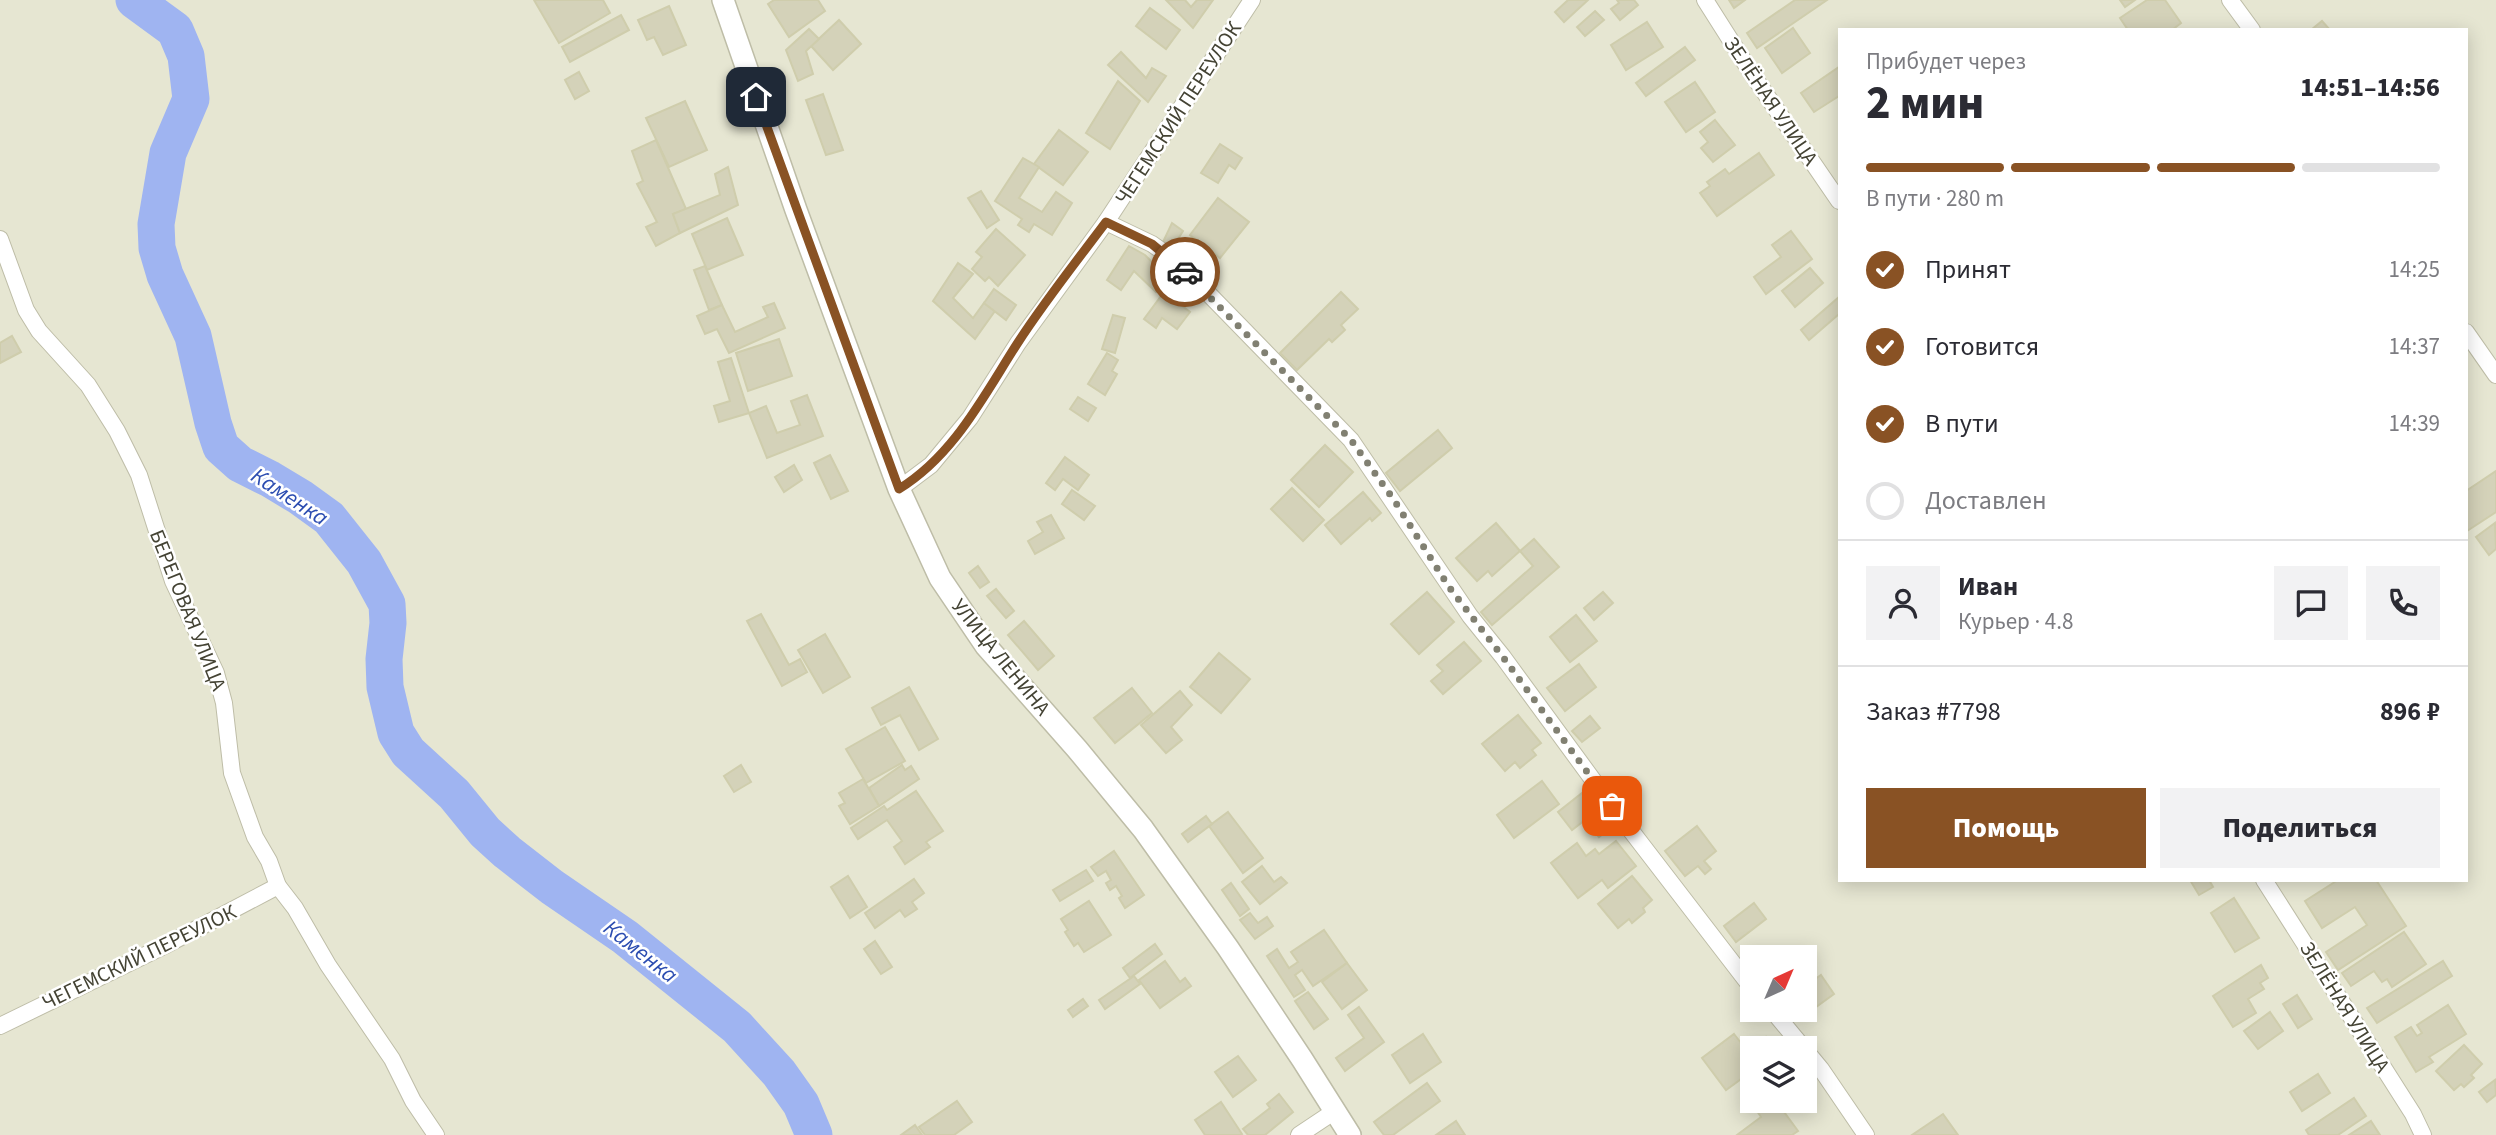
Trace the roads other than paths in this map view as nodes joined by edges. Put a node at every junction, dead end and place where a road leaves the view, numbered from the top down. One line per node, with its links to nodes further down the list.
1 (723, 0): 11 (street, УЛИЦА ЛЕНИНА)
2 (1252, 0): 7 (street, ЧЕГЕМСКИЙ ПЕРЕУЛОК)
3 (1704, 0): 6 (street, ЗЕЛЁНАЯ УЛИЦА)
4 (2230, 0): 5 (street)
5 (2251, 28)
6 (1838, 200)
7 (1106, 222): 11 (street, ЧЕГЕМСКИЙ ПЕРЕУЛОК); 14 (street)
8 (0, 239): 13 (street, БЕРЕГОВАЯ УЛИЦА)
9 (2468, 335): 10 (street)
10 (2496, 375)
11 (899, 489): 17 (street, УЛИЦА ЛЕНИНА)
12 (2265, 882): 22 (street, ЗЕЛЁНАЯ УЛИЦА)
13 (278, 886): 16 (street, ЧЕГЕМСКИЙ ПЕРЕУЛОК); 18 (street, БЕРЕГОВАЯ УЛИЦА)
14 (1740, 972)
15 (1782, 1022): 21 (street)
16 (0, 1026)
17 (1335, 1111): 19 (street); 20 (street, УЛИЦА ЛЕНИНА)
18 (436, 1135)
19 (1298, 1135)
20 (1350, 1135)
21 (1866, 1135)
22 (2423, 1135)

